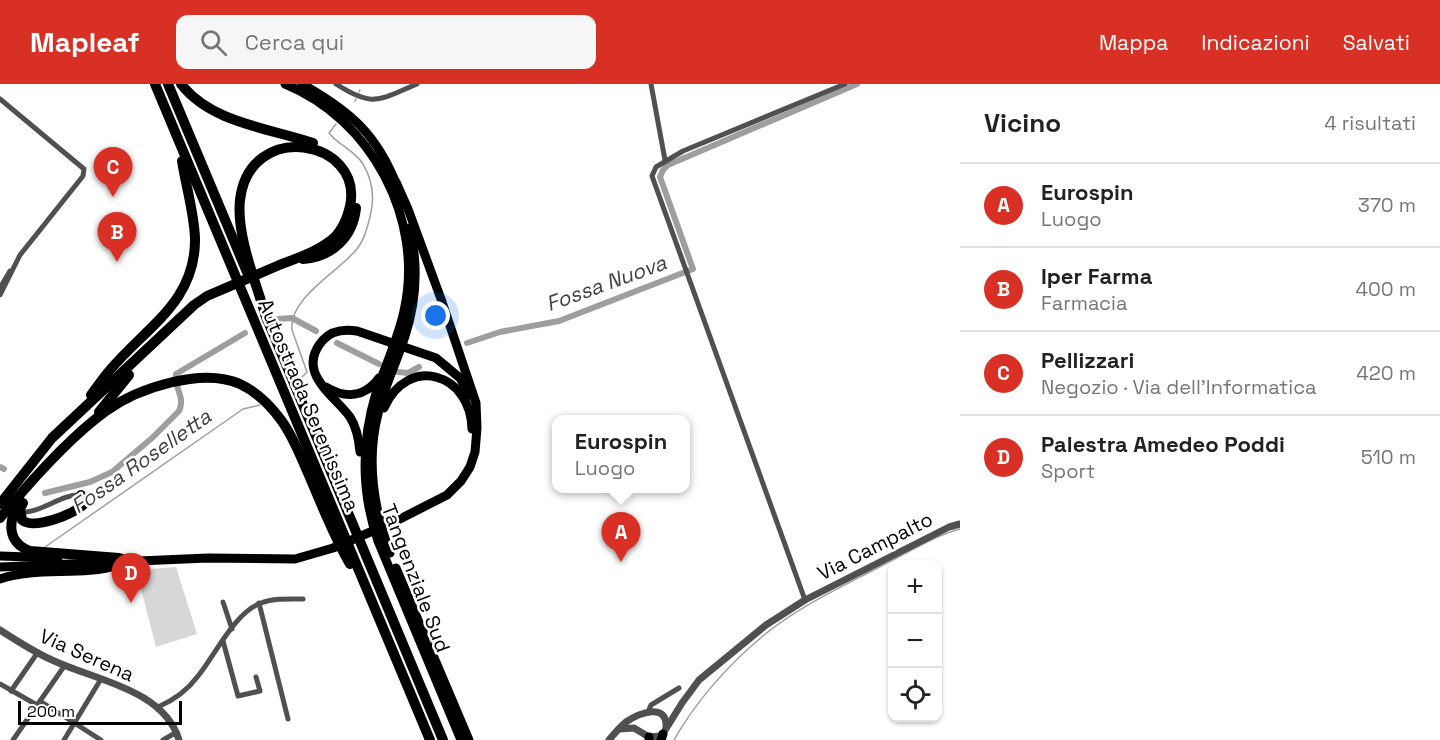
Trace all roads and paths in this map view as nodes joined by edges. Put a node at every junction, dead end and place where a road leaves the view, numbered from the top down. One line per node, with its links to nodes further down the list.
1 (154, 84): 11 (highway, Autostrada Serenissima)
2 (168, 84): 18 (highway, Autostrada Serenissima)
3 (181, 84): 14 (highway)
4 (285, 84): 20 (highway, Tangenziale Sud)
5 (302, 84): 13 (highway, Tangenziale Sud)
6 (336, 84): 7 (street)
7 (417, 84)
8 (651, 84): 12 (street)
9 (845, 84): 12 (street)
10 (0, 99): 15 (street)
11 (180, 146): 22 (highway); 40 (highway, Autostrada Serenissima)
12 (665, 160): 42 (street)
13 (396, 182): 24 (highway); 25 (highway, Tangenziale Sud)
14 (291, 261): 18 (highway); 19 (highway)
15 (15, 265): 16 (street); 17 (street)
16 (0, 288)
17 (0, 295)
18 (267, 320): 73 (highway, Autostrada Serenissima)
19 (159, 337): 22 (highway); 23 (highway)
20 (385, 368): 21 (highway); 29 (highway, Tangenziale Sud)
21 (317, 380): 24 (highway); 29 (highway)
22 (77, 414): 26 (highway)
23 (91, 423): 27 (highway); 40 (highway)
24 (477, 429): 28 (highway)
25 (372, 456): 28 (highway); 75 (highway, Tangenziale Sud)
26 (16, 481): 31 (highway); 32 (highway)
27 (33, 481): 30 (highway); 34 (highway); 37 (highway)
28 (461, 481): 37 (highway)
29 (365, 484): 74 (highway, Tangenziale Sud)
30 (81, 495): 33 (street)
31 (0, 496)
32 (0, 504)
33 (26, 512)
34 (0, 518)
35 (960, 524): 42 (street, Via Campalto)
36 (0, 556): 37 (highway)
37 (130, 561): 38 (highway); 39 (highway)
38 (0, 567)
39 (0, 579)
40 (367, 590): 72 (highway, Autostrada Serenissima)
41 (303, 599): 44 (street)
42 (805, 600): 56 (street, Via Campalto)
43 (223, 602): 45 (street)
44 (259, 603): 45 (street); 60 (street)
45 (232, 628): 47 (street)
46 (0, 630): 48 (street, Via Serena)
47 (223, 641): 50 (street); 57 (street)
48 (38, 652): 49 (street, Via Serena); 54 (street)
49 (65, 665): 51 (street, Via Serena); 55 (street)
50 (256, 677)
51 (101, 679): 57 (street, Via Serena); 61 (street)
52 (0, 684): 54 (street)
53 (679, 688): 58 (street)
54 (11, 691): 55 (street)
55 (38, 703): 61 (street); 67 (street)
56 (682, 703): 59 (street); 64 (street)
57 (158, 706): 63 (street, Via Serena)
58 (646, 713): 59 (street); 62 (street); 65 (street)
59 (663, 715): 64 (street)
60 (288, 719)
61 (74, 724): 68 (street); 69 (street)
62 (619, 729): 65 (street); 66 (street)
63 (177, 732): 70 (street); 71 (street, Via Serena)
64 (663, 735): 65 (street)
65 (646, 736)
66 (608, 739)
67 (13, 740)
68 (64, 740)
69 (101, 740)
70 (163, 740)
71 (179, 740)
72 (430, 740)
73 (443, 740)
74 (462, 740)
75 (469, 740)

